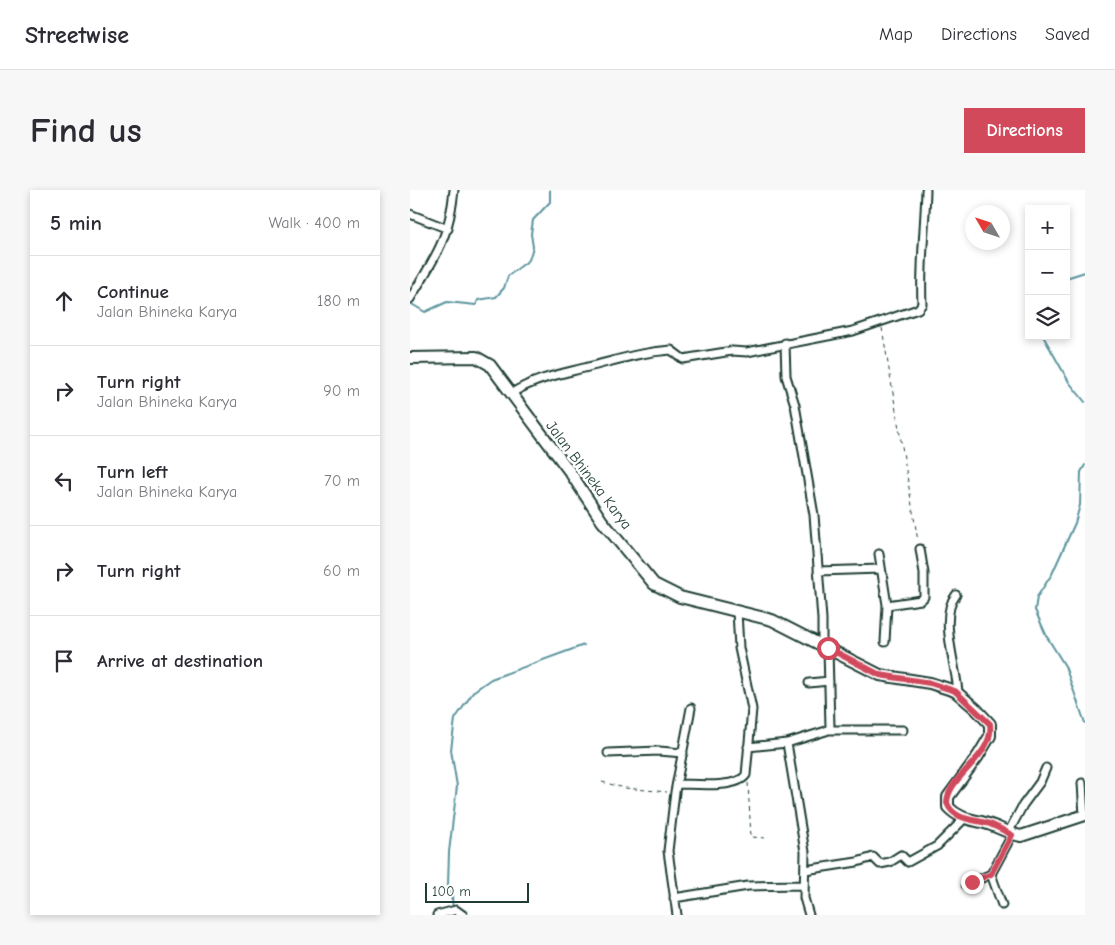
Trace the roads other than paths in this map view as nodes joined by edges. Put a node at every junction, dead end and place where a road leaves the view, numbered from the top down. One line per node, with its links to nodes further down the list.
1 (454, 190): 4 (street)
2 (926, 190): 6 (street)
3 (410, 214): 4 (street)
4 (448, 229): 5 (street)
5 (410, 299)
6 (785, 343): 8 (street); 12 (street)
7 (411, 356): 8 (street, Jalan Bhineka Karya)
8 (512, 393): 15 (street, Jalan Bhineka Karya)
9 (920, 549): 14 (street)
10 (879, 554): 11 (street)
11 (880, 569): 12 (street); 14 (street)
12 (818, 571): 17 (street)
13 (956, 595): 20 (street)
14 (886, 605): 16 (street)
15 (737, 611): 17 (street, Jalan Bhineka Karya); 25 (street)
16 (884, 642)
17 (825, 647): 18 (street); 20 (street, Jalan Bhineka Karya)
18 (829, 681): 19 (street); 22 (street)
19 (809, 683)
20 (958, 693): 32 (street, Jalan Bhineka Karya)
21 (691, 708): 27 (street)
22 (828, 730): 23 (street); 24 (street)
23 (903, 730)
24 (787, 742): 25 (street); 34 (street)
25 (748, 747): 30 (street)
26 (608, 753): 27 (street)
27 (682, 753): 30 (street)
28 (1046, 768): 33 (street)
29 (1082, 783): 31 (street)
30 (677, 784): 38 (street)
31 (1084, 816): 33 (street)
32 (964, 819): 33 (street); 34 (street)
33 (1010, 834): 35 (street)
34 (805, 870): 36 (street)
35 (991, 874): 37 (street); 39 (street)
36 (804, 885): 38 (street); 43 (street)
37 (966, 885)
38 (674, 898): 42 (street)
39 (1002, 905)
40 (439, 914): 41 (street)
41 (463, 915)
42 (677, 915)
43 (808, 915)

